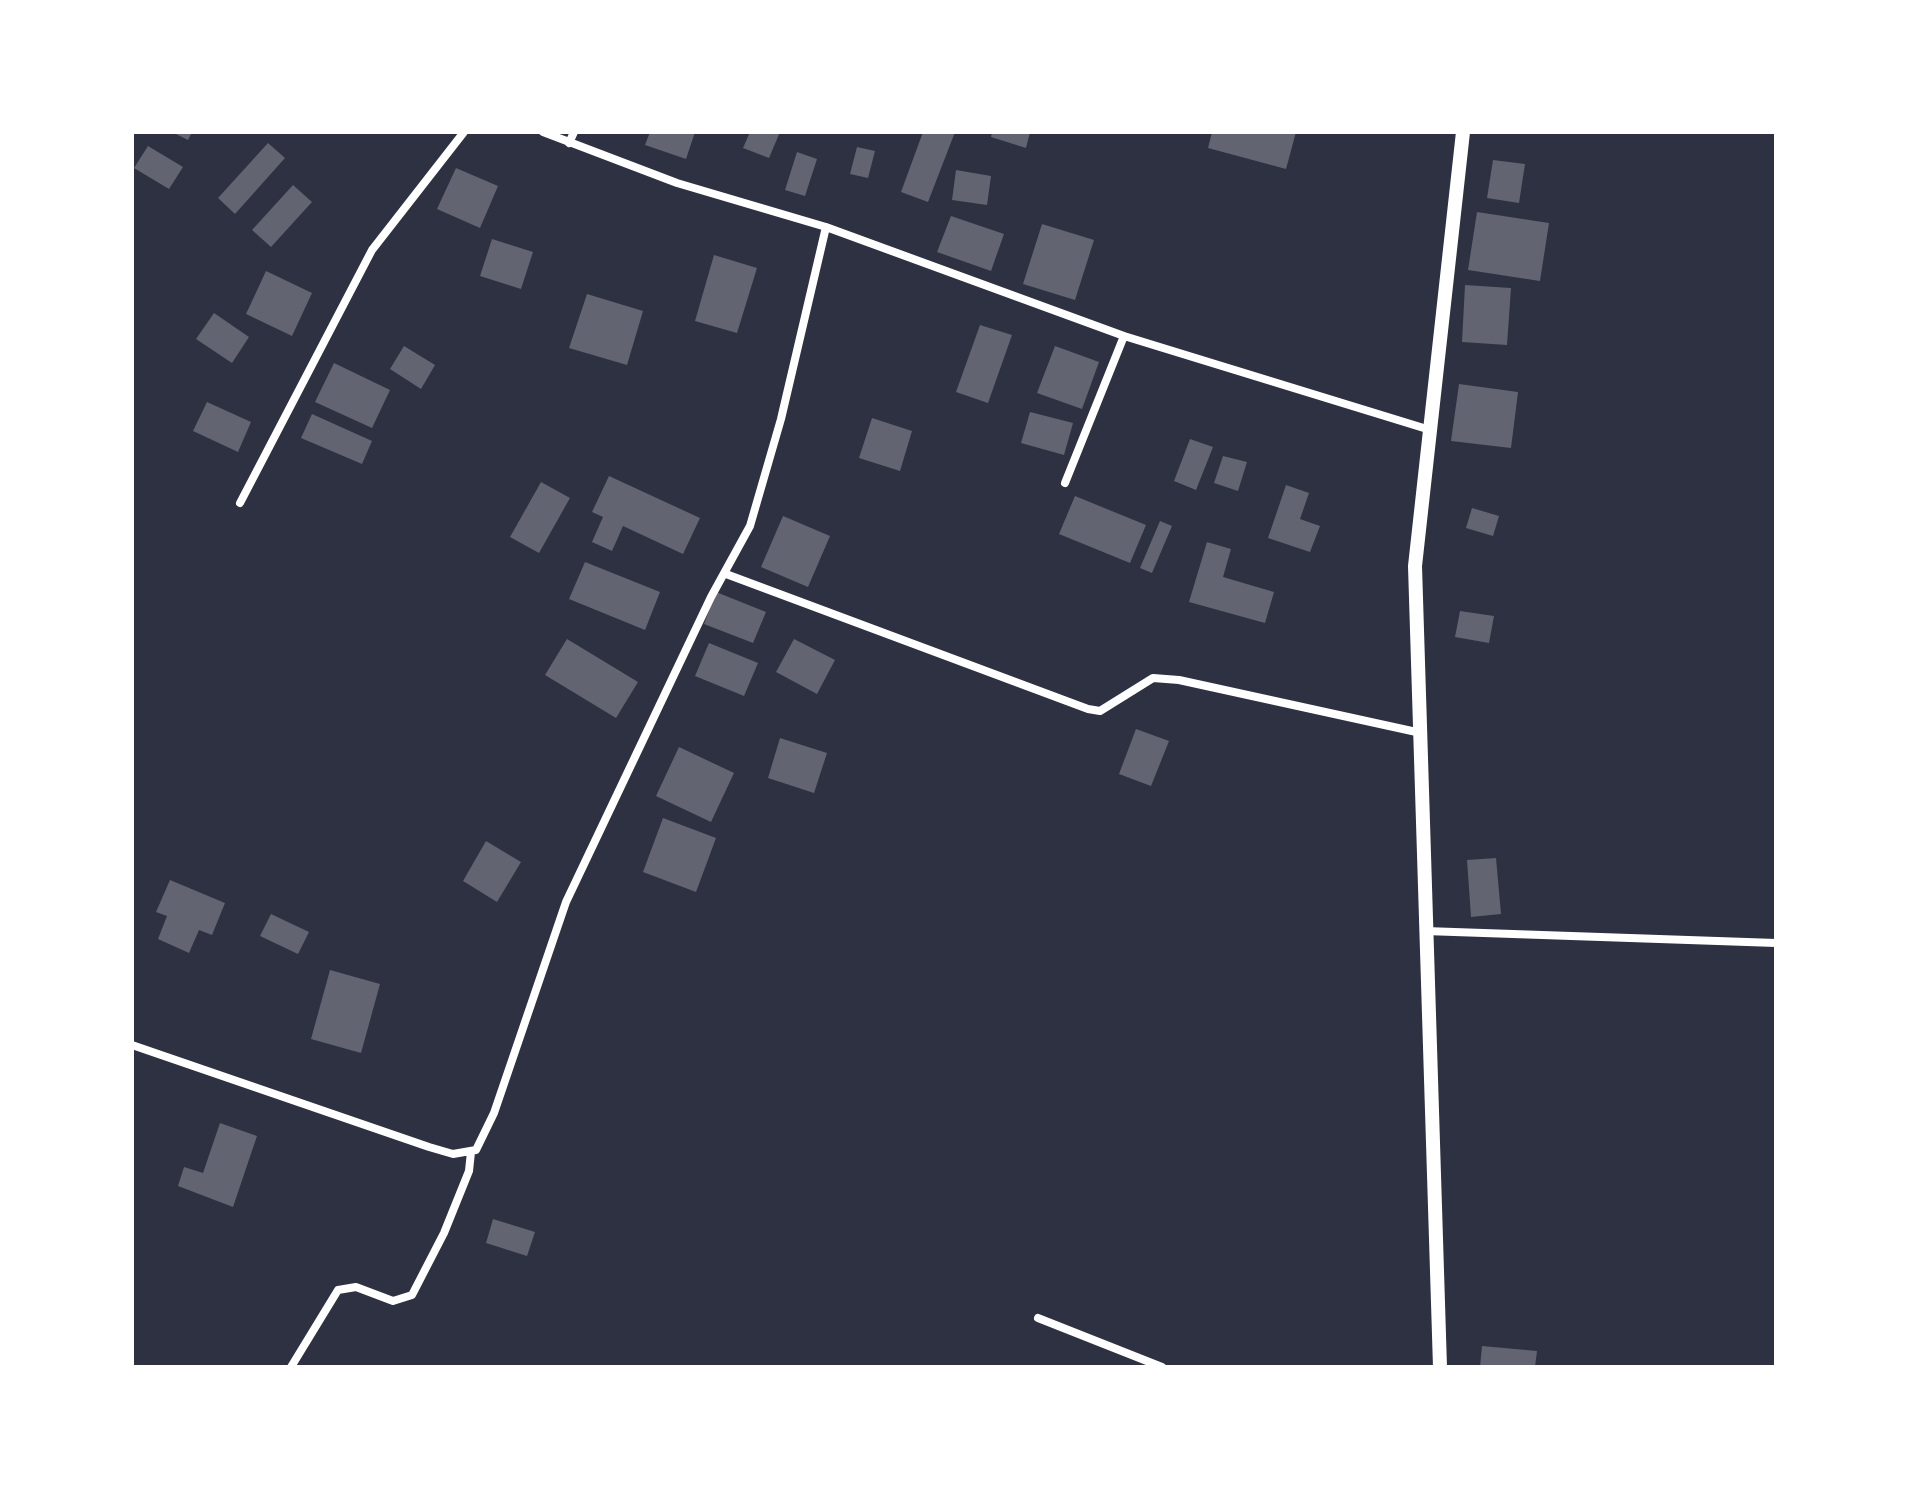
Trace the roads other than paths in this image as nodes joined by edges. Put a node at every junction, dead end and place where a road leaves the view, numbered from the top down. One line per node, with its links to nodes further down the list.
1 (464, 132): 10 (street)
2 (543, 132): 5 (street)
3 (574, 132): 5 (street)
4 (1463, 132): 8 (street)
5 (569, 143): 6 (street)
6 (826, 227): 7 (street); 11 (street)
7 (1124, 336): 8 (street); 9 (street)
8 (1427, 429): 12 (street)
9 (1065, 483)
10 (240, 503)
11 (726, 574): 12 (street); 16 (street)
12 (1421, 733): 13 (street)
13 (1425, 931): 14 (street); 20 (street)
14 (1776, 943)
15 (132, 1045): 16 (street)
16 (471, 1152): 18 (street)
17 (1038, 1318): 19 (street)
18 (291, 1367)
19 (1162, 1367)
20 (1440, 1367)

